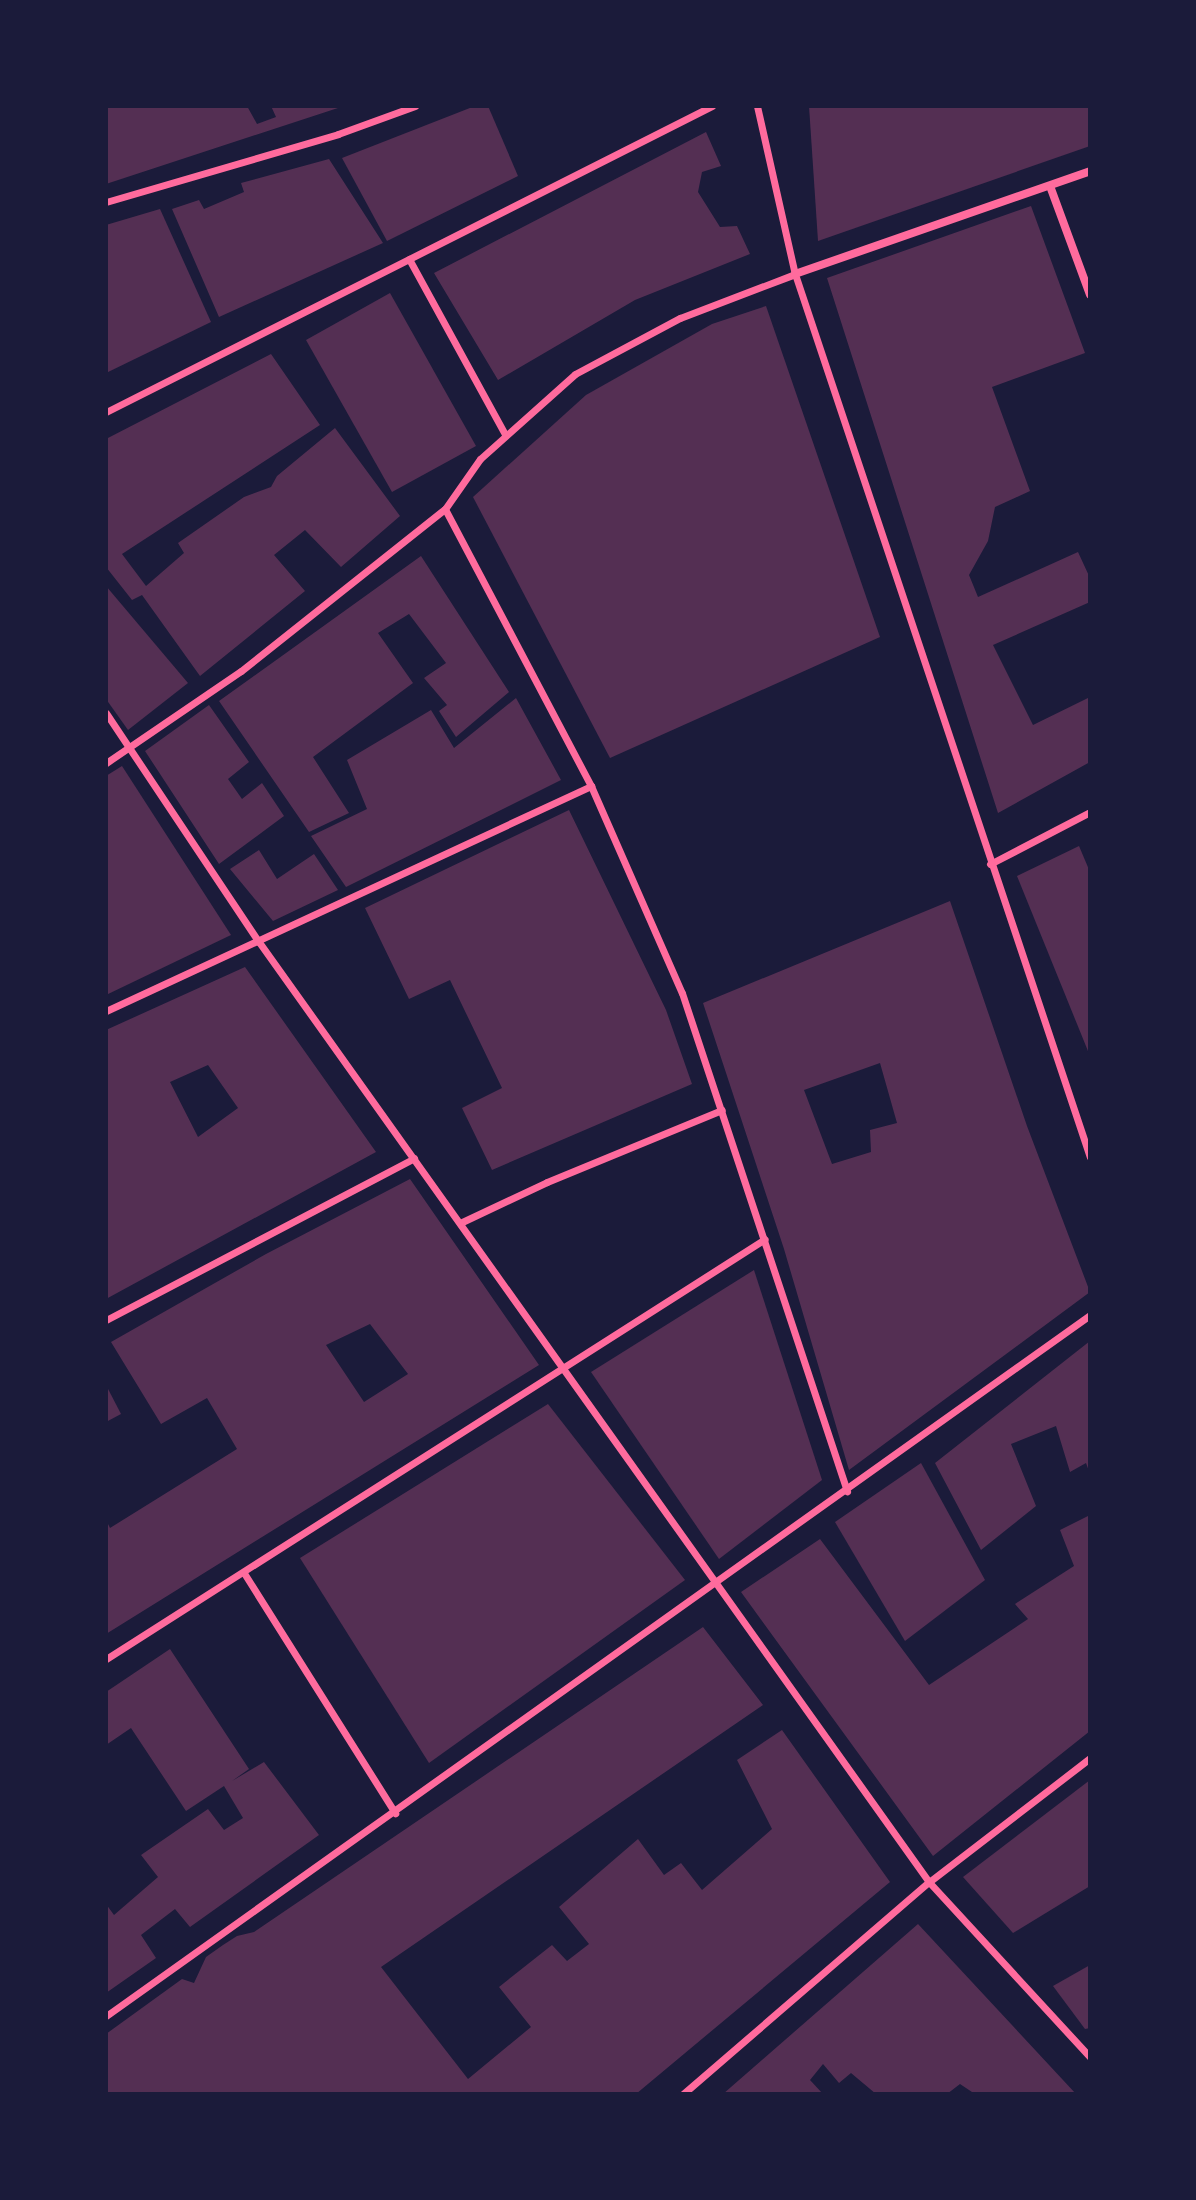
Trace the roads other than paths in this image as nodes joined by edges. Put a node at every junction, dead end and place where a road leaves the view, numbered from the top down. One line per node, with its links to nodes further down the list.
1 (415, 106): 6 (street)
2 (712, 106): 7 (street)
3 (757, 106): 8 (street)
4 (1090, 171): 5 (street)
5 (1050, 186): 8 (street); 9 (street)
6 (106, 202)
7 (409, 259): 10 (street); 11 (street)
8 (795, 274): 11 (street); 18 (street)
9 (1090, 295)
10 (106, 412)
11 (505, 434): 12 (street)
12 (445, 509): 14 (street); 16 (street)
13 (106, 713): 14 (street)
14 (132, 748): 15 (street); 19 (street)
15 (106, 763)
16 (591, 786): 19 (street); 21 (street)
17 (1090, 812): 18 (street)
18 (990, 864): 22 (street)
19 (259, 942): 20 (street); 23 (street)
20 (106, 1011)
21 (722, 1110): 24 (street); 25 (street)
22 (1090, 1157)
23 (414, 1158): 24 (street); 27 (street)
24 (460, 1223): 28 (street)
25 (765, 1239): 28 (street); 29 (street)
26 (1090, 1315): 29 (street)
27 (106, 1320)
28 (562, 1370): 30 (street); 31 (street)
29 (847, 1491): 31 (street)
30 (244, 1573): 32 (street); 34 (street)
31 (714, 1585): 34 (street); 35 (street)
32 (106, 1659)
33 (1090, 1758): 35 (street)
34 (395, 1813): 36 (street)
35 (929, 1882): 37 (street); 38 (street)
36 (106, 2016)
37 (1090, 2057)
38 (683, 2094)

